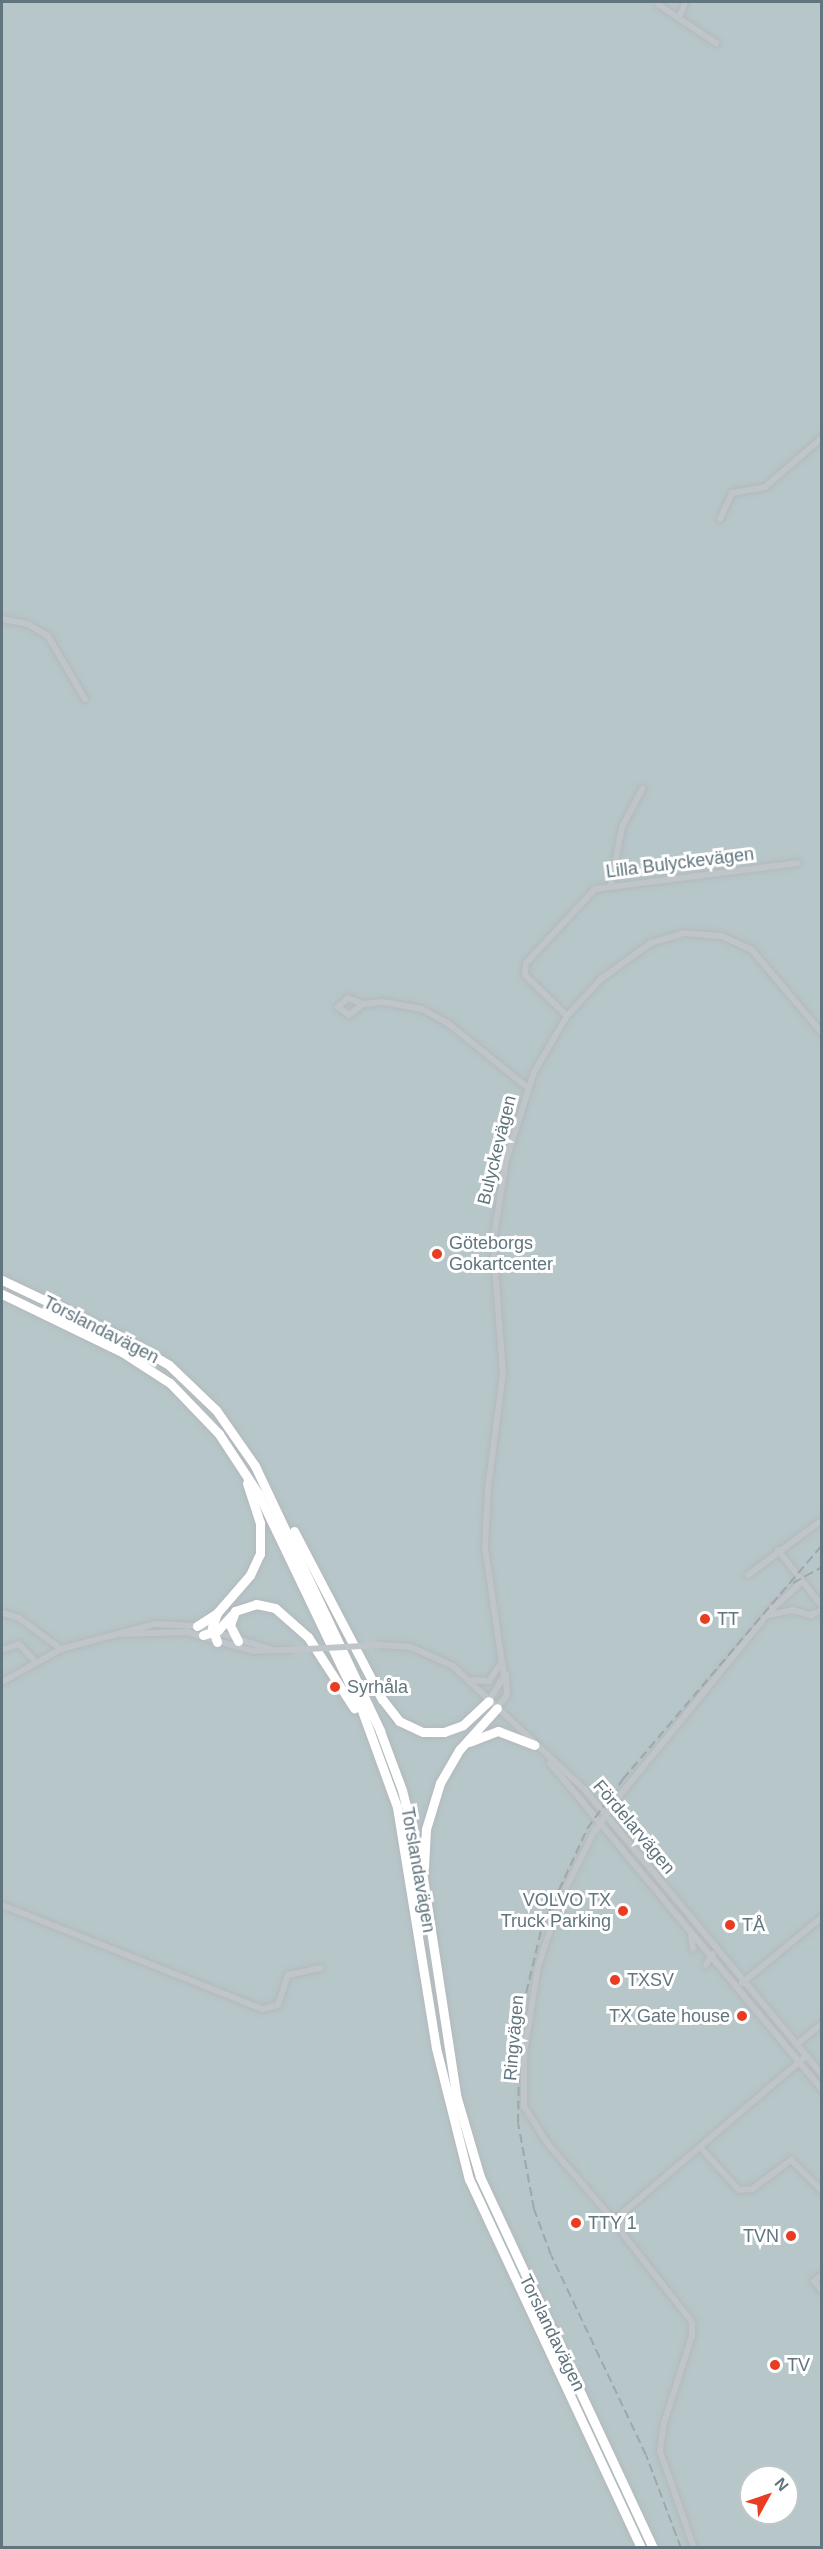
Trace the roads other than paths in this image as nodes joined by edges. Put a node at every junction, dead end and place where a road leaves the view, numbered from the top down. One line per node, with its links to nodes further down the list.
1 (685, 2): 3 (street)
2 (659, 5): 3 (street)
3 (680, 16): 4 (street)
4 (716, 43)
5 (822, 438): 6 (street)
6 (720, 519)
7 (2, 619): 8 (street)
8 (85, 699)
9 (643, 789): 11 (street)
10 (797, 863): 11 (street, Lilla Bulyckevägen)
11 (611, 884): 13 (street, Lilla Bulyckevägen)
12 (363, 1004): 15 (street)
13 (567, 1016): 14 (street, Bulyckevägen); 15 (street, Bulyckevägen)
14 (822, 1033)
15 (528, 1088): 38 (street, Bulyckevägen)
16 (2, 1280): 18 (main road, Torslandavägen)
17 (2, 1294): 19 (main road, Torslandavägen)
18 (236, 1435): 41 (main road); 47 (main road, Torslandavägen)
19 (235, 1457): 26 (main road); 45 (main road, Torslandavägen)
20 (822, 1520): 21 (street)
21 (778, 1550): 22 (street); 23 (street)
22 (748, 1575)
23 (802, 1582): 24 (street); 28 (street)
24 (822, 1608): 28 (street)
25 (2, 1613): 34 (street)
26 (217, 1613): 29 (main road); 32 (main road)
27 (232, 1615): 32 (main road); 33 (main road); 45 (main road)
28 (768, 1615): 64 (street, Ringvägen, bridge)
29 (197, 1626): 30 (street); 32 (street)
30 (111, 1635): 31 (street); 34 (street)
31 (203, 1635): 32 (main road)
32 (215, 1637): 33 (street); 36 (street)
33 (238, 1641): 36 (street)
34 (61, 1649): 37 (street)
35 (2, 1650): 37 (street)
36 (273, 1650): 39 (street, Fördelarvägen, bridge)
37 (35, 1661): 40 (street)
38 (502, 1664): 39 (street); 41 (street, Bulyckevägen); 42 (street, Bulyckevägen)
39 (468, 1680): 41 (street, Fördelarvägen)
40 (2, 1682)
41 (489, 1701): 42 (street, Fördelarvägen)
42 (497, 1708): 43 (street, Fördelarvägen); 44 (main road)
43 (534, 1745): 44 (main road); 49 (street, Fördelarvägen); 50 (street, Fördelarvägen)
44 (460, 1749): 47 (main road)
45 (409, 1863): 67 (main road, Torslandavägen)
46 (2, 1905): 54 (street)
47 (426, 1905): 68 (main road, Torslandavägen)
48 (822, 1917): 56 (street)
49 (684, 1922): 52 (street, Fördelarvägen); 53 (street, Fördelarvägen)
50 (705, 1934): 51 (street, Fördelarvägen); 56 (street, Fördelarvägen)
51 (712, 1946): 53 (street); 56 (street, Fördelarvägen)
52 (693, 1949)
53 (712, 1956): 55 (street, Fördelarvägen); 55 (street)
54 (321, 1968)
55 (721, 1968): 56 (street); 56 (street)
56 (740, 1985): 58 (street); 59 (street)
57 (822, 2024): 58 (street)
58 (797, 2044): 59 (street)
59 (802, 2061): 60 (street); 61 (street); 62 (street)
60 (822, 2074)
61 (822, 2089)
62 (700, 2147): 63 (street); 64 (street)
63 (822, 2191)
64 (619, 2221): 69 (street)
65 (822, 2275): 66 (street)
66 (822, 2291)
67 (640, 2547)
68 (653, 2547)
69 (693, 2547)

